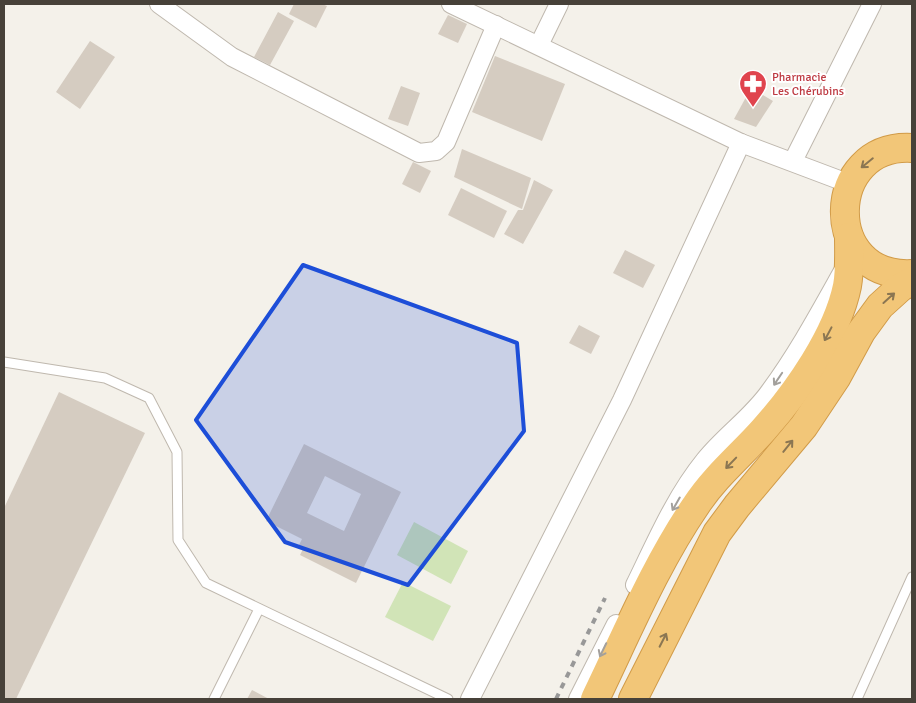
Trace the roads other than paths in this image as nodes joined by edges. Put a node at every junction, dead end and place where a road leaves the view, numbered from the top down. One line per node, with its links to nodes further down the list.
1 (159, 4): 5 (street)
2 (451, 4): 5 (street)
3 (559, 4): 6 (street)
4 (872, 4): 9 (street)
5 (496, 25): 6 (street)
6 (539, 45): 7 (street)
7 (742, 143): 9 (street); 19 (street)
8 (911, 146): 10 (highway, one-way to 10)
9 (793, 161): 10 (street)
10 (850, 184): 11 (highway)
11 (849, 250): 12 (highway); 20 (street, one-way to 20); 21 (highway, one-way to 21)
12 (912, 274)
13 (912, 281): 22 (highway, one-way to 13)
14 (4, 362): 16 (lane)
15 (912, 577): 23 (lane)
16 (259, 609): 17 (lane); 18 (lane)
17 (214, 699)
18 (448, 699)
19 (470, 699)
20 (578, 699)
21 (595, 699)
22 (634, 699)
23 (857, 699)

